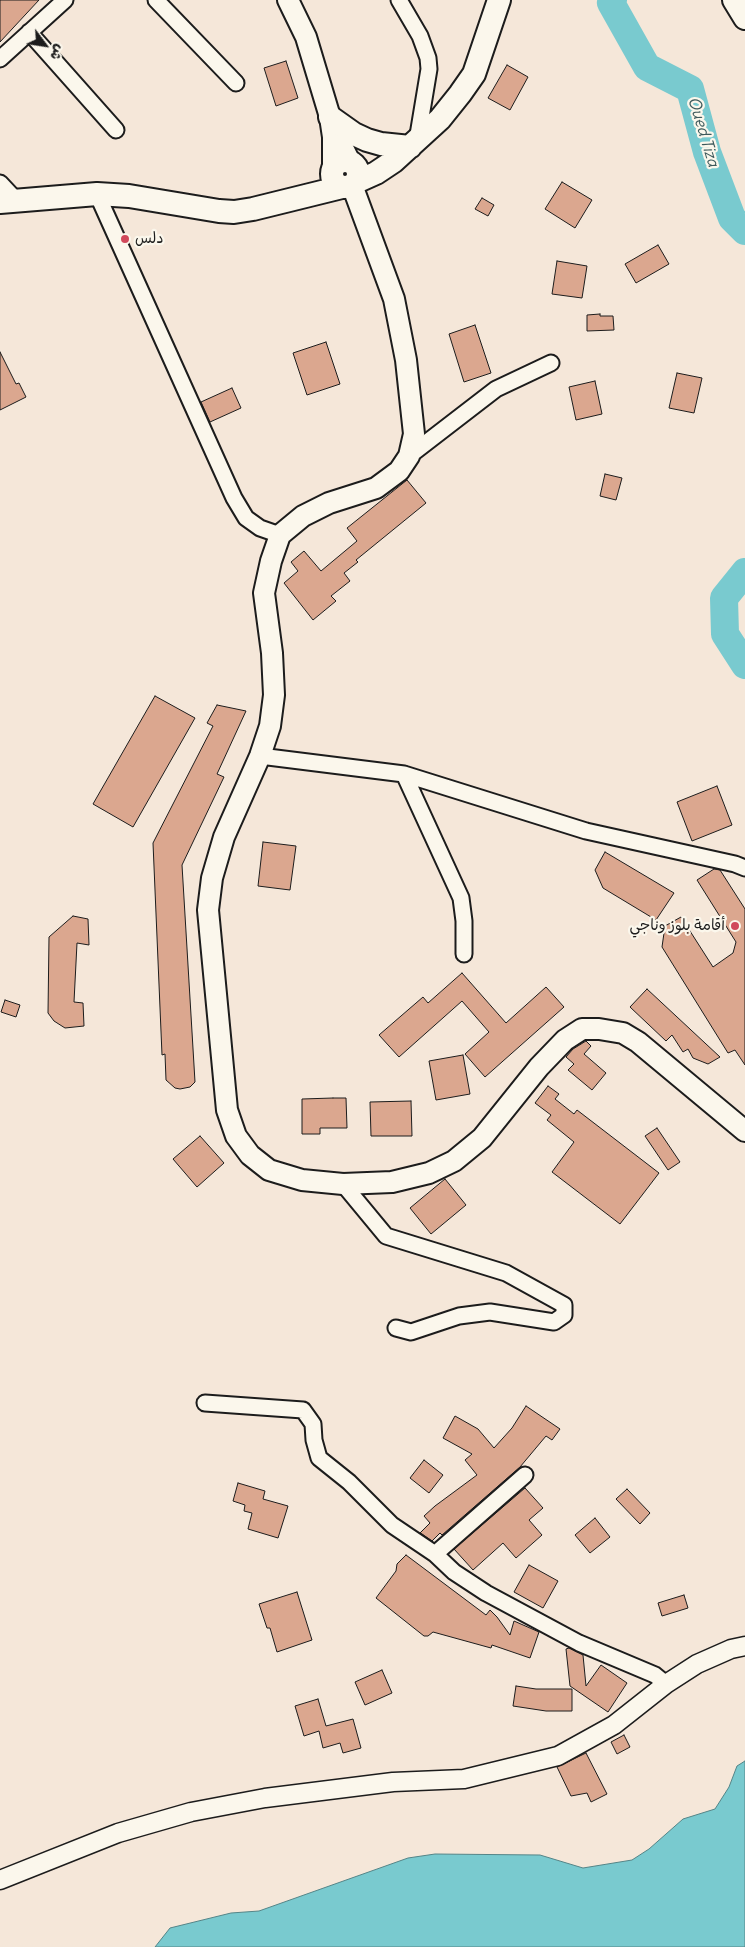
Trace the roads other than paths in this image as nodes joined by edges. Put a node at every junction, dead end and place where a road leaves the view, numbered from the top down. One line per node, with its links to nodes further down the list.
1 (65, 0): 8 (street)
2 (156, 0): 10 (street)
3 (288, 0): 11 (main road)
4 (398, 0): 13 (street)
5 (500, 0): 13 (main road)
6 (734, 0): 7 (main road)
7 (745, 18)
8 (29, 32): 9 (street); 12 (street)
9 (0, 59)
10 (236, 83)
11 (331, 121): 13 (main road); 14 (main road)
12 (116, 130)
13 (410, 147): 14 (main road)
14 (345, 174): 16 (main road); 19 (main road)
15 (0, 183): 17 (street)
16 (97, 194): 17 (main road); 20 (street)
17 (8, 200)
18 (551, 362): 19 (street)
19 (409, 456): 20 (main road)
20 (280, 535): 21 (main road)
21 (260, 756): 22 (street); 26 (main road)
22 (404, 774): 23 (street); 24 (street)
23 (745, 868)
24 (464, 954)
25 (745, 1131): 26 (main road)
26 (343, 1184): 27 (street)
27 (396, 1328)
28 (205, 1403): 30 (street)
29 (525, 1475): 30 (street)
30 (435, 1554): 32 (street)
31 (745, 1646): 32 (street)
32 (666, 1684): 33 (street)
33 (0, 1880)

